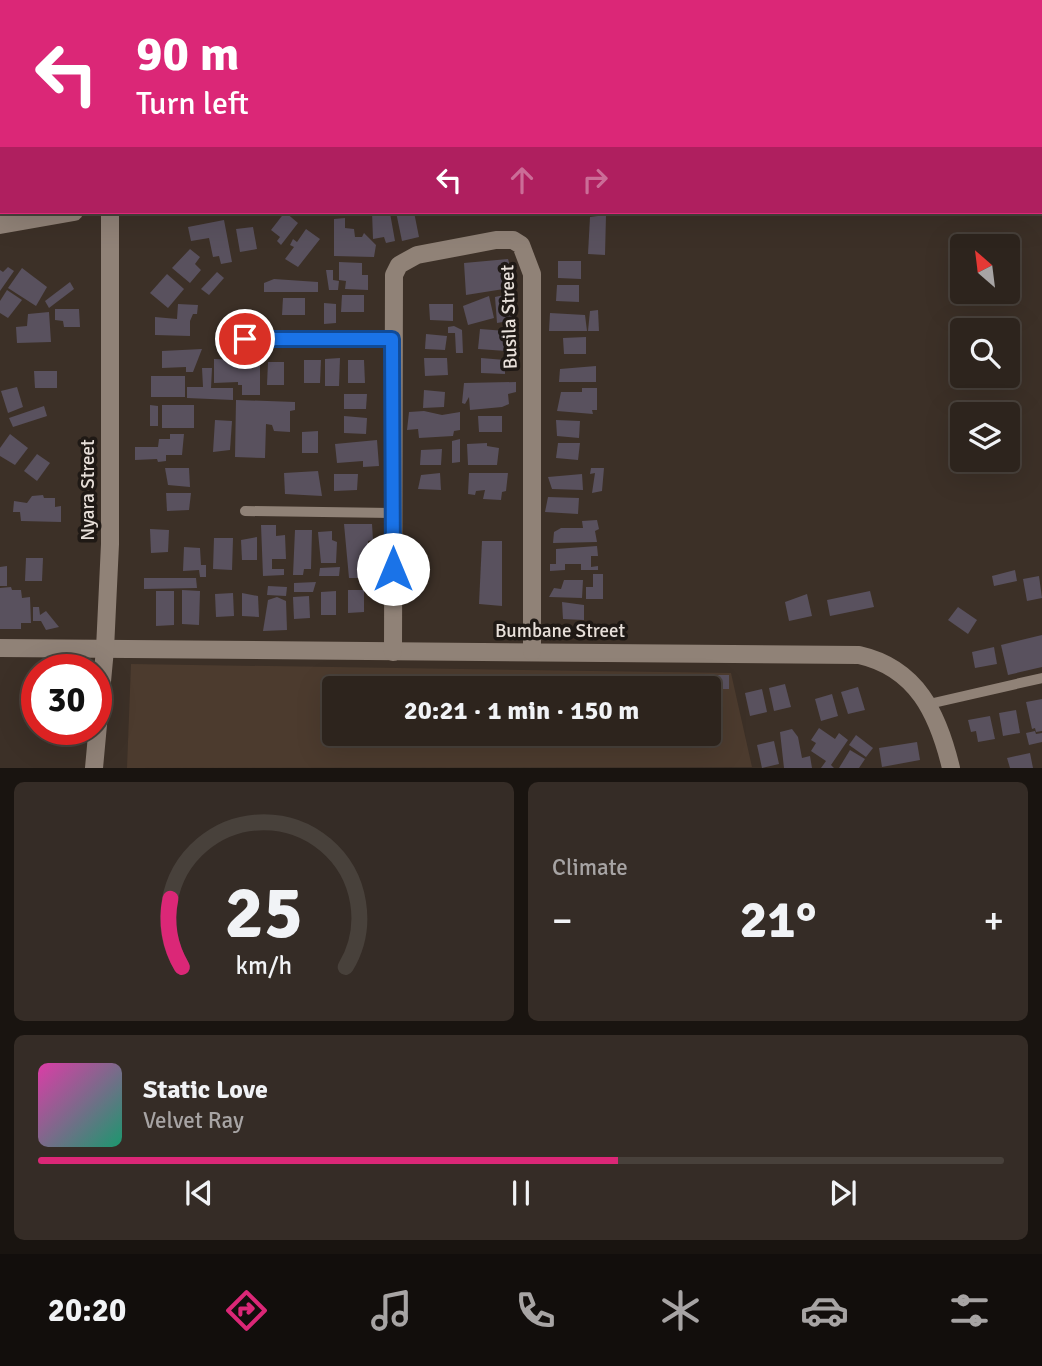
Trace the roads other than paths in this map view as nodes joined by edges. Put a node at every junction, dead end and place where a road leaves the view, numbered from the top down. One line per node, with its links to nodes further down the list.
1 (63, 214): 3 (street)
2 (110, 214): 9 (street, Nyara Street)
3 (0, 225)
4 (245, 339): 5 (lane)
5 (392, 339): 7 (street, Busila Street); 11 (street, Busila Street)
6 (245, 511): 7 (lane)
7 (392, 513): 10 (street, Busila Street)
8 (0, 648): 9 (street, Bumbane Street)
9 (105, 649): 10 (street, Bumbane Street); 14 (street, Nyara Street)
10 (393, 652): 11 (street, Bumbane Street)
11 (532, 652): 13 (street, Bumbane Street)
12 (1042, 678): 13 (lane)
13 (929, 704): 15 (street, Bumbane Street)
14 (94, 768)
15 (951, 768)

